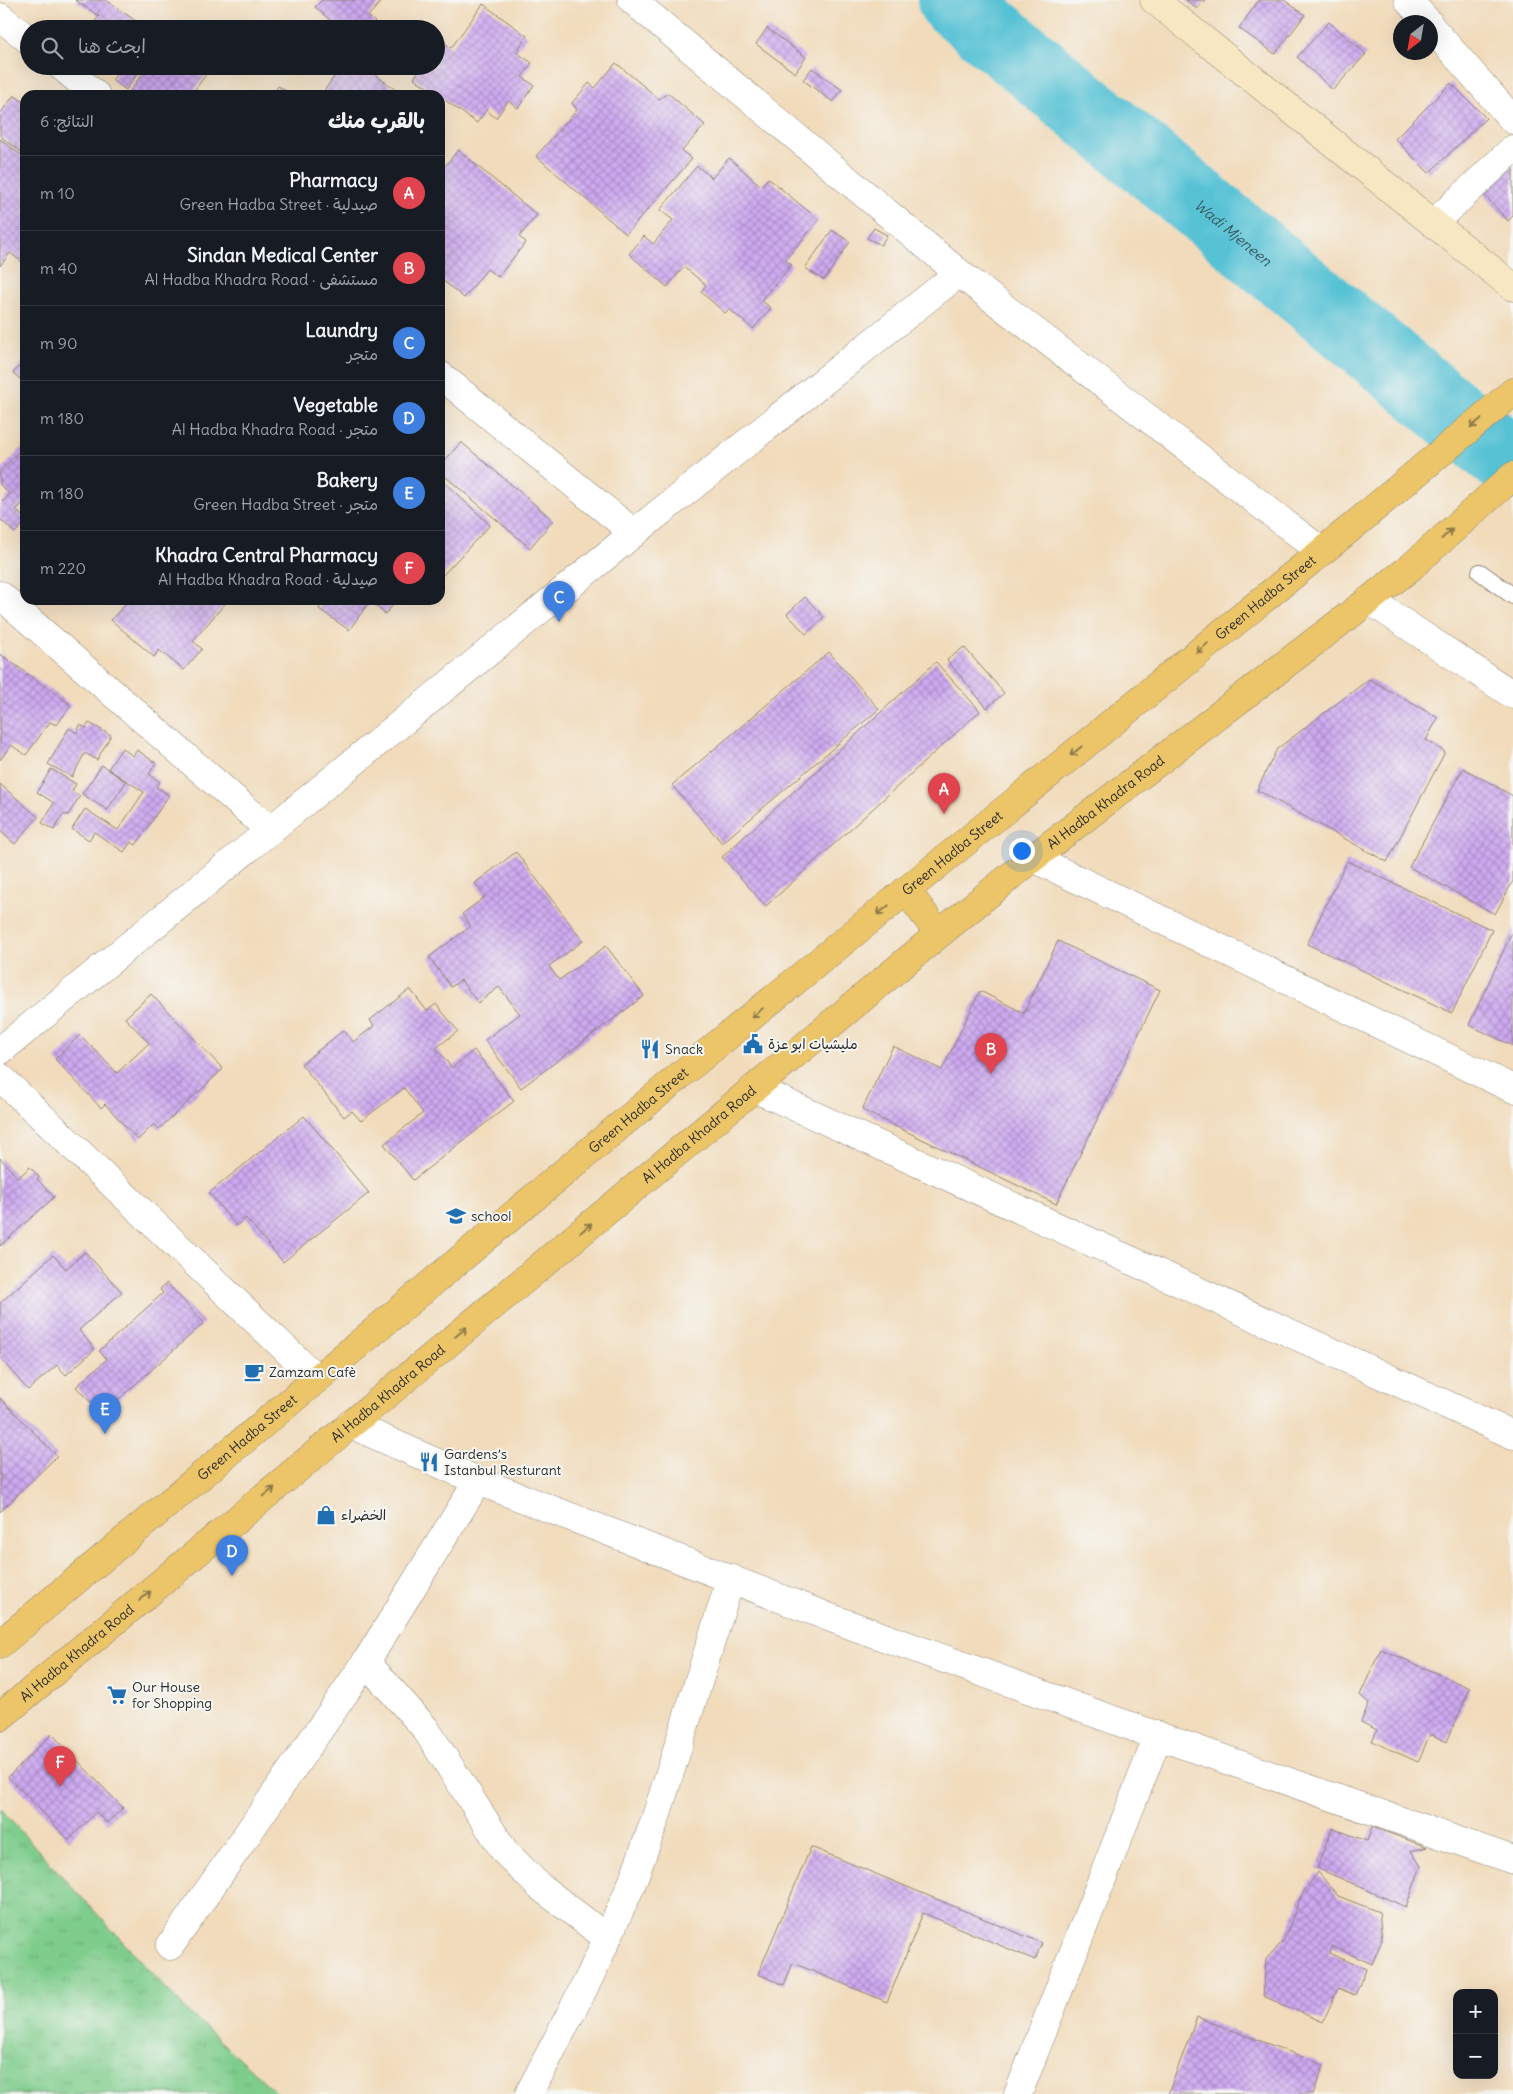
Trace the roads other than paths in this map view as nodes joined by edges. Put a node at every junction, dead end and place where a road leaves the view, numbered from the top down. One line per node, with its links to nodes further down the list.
1 (632, 0): 13 (street)
2 (1154, 0): 12 (street)
3 (1408, 0): 4 (street)
4 (1422, 15)
5 (0, 17): 6 (street)
6 (20, 33)
7 (1438, 35): 10 (street)
8 (72, 75): 9 (street)
9 (90, 90)
10 (1513, 120)
11 (1513, 149): 12 (street)
12 (1434, 223): 14 (street)
13 (959, 272): 18 (street); 19 (street)
14 (1513, 287)
15 (445, 379): 18 (street)
16 (1513, 392): 19 (main road, Green Hadba Street, one-way to 19)
17 (1513, 476): 23 (main road, Al Hadba Khadra Road, one-way to 17)
18 (634, 533): 25 (street)
19 (1321, 551): 27 (main road, Green Hadba Street, one-way to 27)
20 (1480, 572): 22 (lane)
21 (0, 595): 25 (street)
22 (1513, 596)
23 (1369, 600): 24 (street); 26 (main road, Al Hadba Khadra Road)
24 (1513, 695)
25 (270, 830): 29 (street)
26 (1033, 858): 28 (main road, Al Hadba Khadra Road); 32 (street)
27 (906, 890): 28 (main road); 33 (main road, Green Hadba Street, one-way to 33)
28 (940, 934): 31 (main road, Al Hadba Khadra Road)
29 (0, 1051)
30 (0, 1077): 33 (street)
31 (754, 1088): 34 (main road, Al Hadba Khadra Road, one-way to 31); 35 (street)
32 (1513, 1089)
33 (317, 1379): 38 (main road, Green Hadba Street)
34 (350, 1424): 36 (street); 40 (main road, Al Hadba Khadra Road, one-way to 34)
35 (1513, 1435)
36 (478, 1481): 37 (street); 39 (street)
37 (731, 1578): 41 (street); 43 (street)
38 (0, 1644)
39 (366, 1662): 43 (street); 44 (street)
40 (0, 1717)
41 (1158, 1736): 42 (street); 46 (street)
42 (1513, 1860)
43 (607, 1938): 45 (street)
44 (170, 1946)
45 (529, 2094)
46 (1018, 2094)

